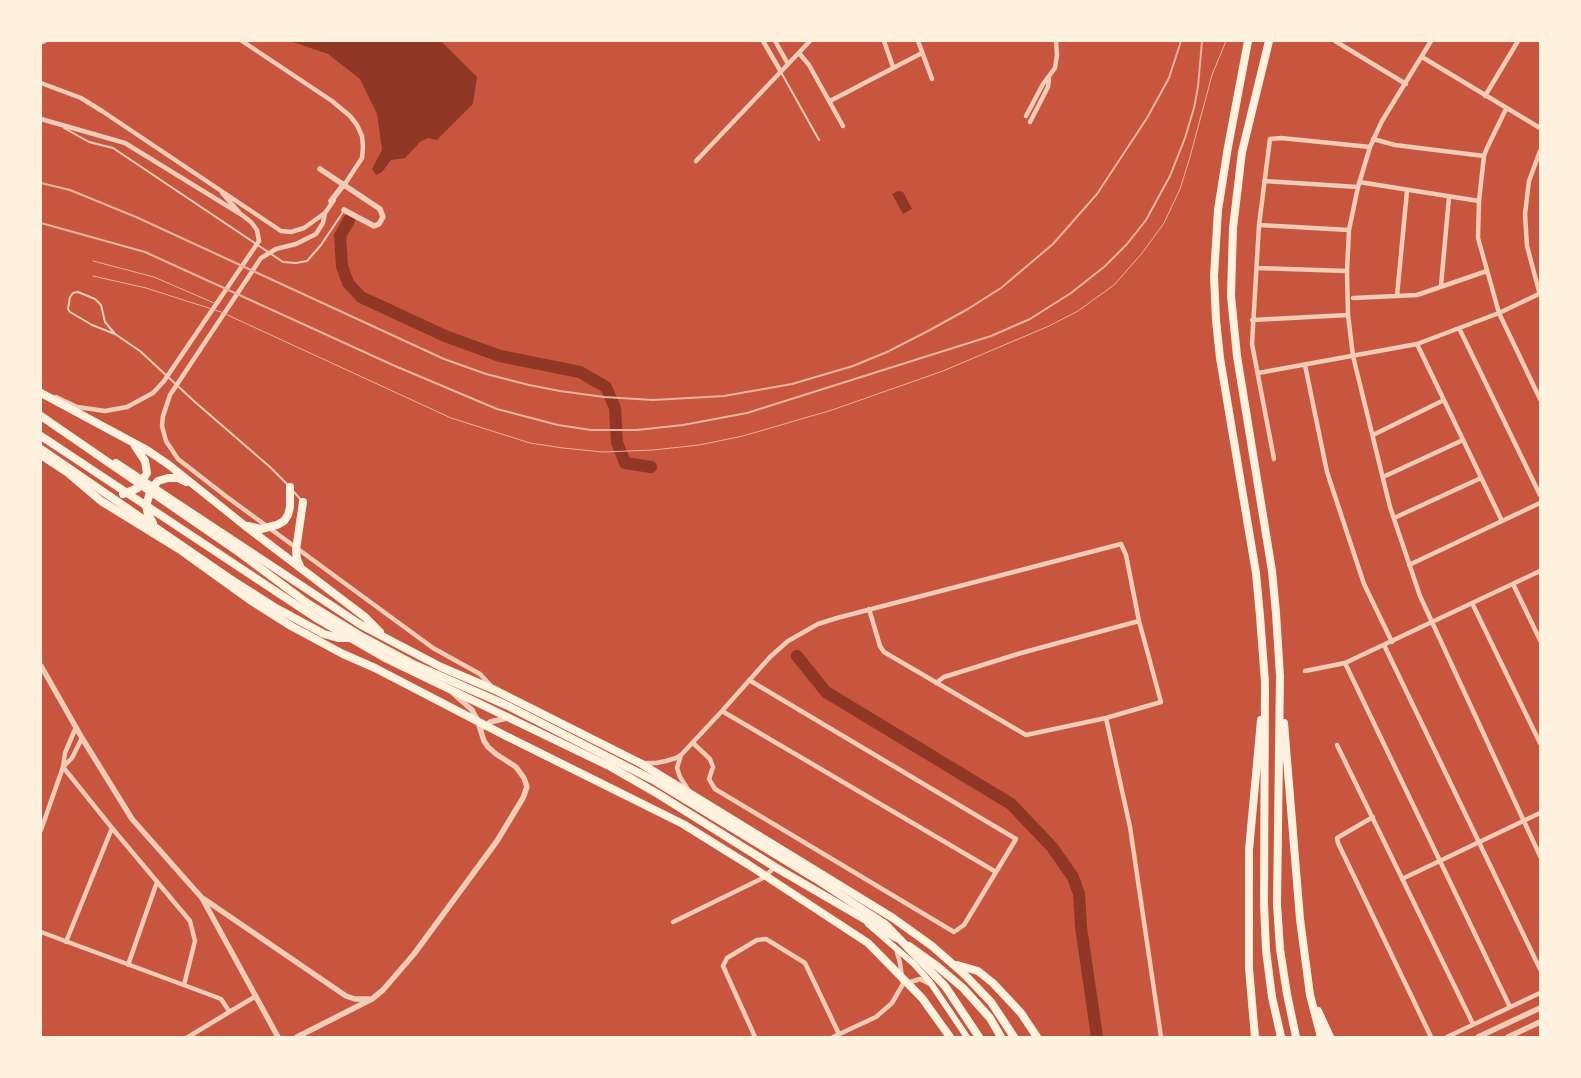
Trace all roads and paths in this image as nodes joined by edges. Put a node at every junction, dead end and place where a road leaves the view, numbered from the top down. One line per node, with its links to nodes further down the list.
1 (242, 41): 48 (street)
2 (763, 41): 18 (street)
3 (775, 41): 16 (street)
4 (810, 41): 13 (street)
5 (884, 41): 17 (street)
6 (918, 41): 14 (street)
7 (1056, 41): 20 (street)
8 (1248, 41): 109 (highway)
9 (1269, 41): 107 (highway)
10 (1334, 41): 22 (street)
11 (1432, 41): 15 (street)
12 (1518, 41): 23 (street)
13 (799, 53): 16 (street); 24 (street)
14 (922, 53): 17 (street); 19 (street)
15 (1422, 57): 22 (street); 23 (street)
16 (788, 64): 18 (street)
17 (893, 67): 24 (street)
18 (781, 72): 32 (lane); 37 (street)
19 (932, 79)
20 (1049, 79): 26 (street); 26 (street)
21 (41, 83): 42 (street)
22 (1406, 84): 33 (street)
23 (1485, 96): 25 (street)
24 (830, 101): 30 (street)
25 (1506, 109): 31 (street); 36 (street)
26 (1033, 116): 28 (street)
27 (41, 119): 29 (street)
28 (1030, 122)
29 (60, 125): 47 (lane); 49 (street)
30 (843, 126)
31 (1540, 128)
32 (818, 140)
33 (1373, 140): 34 (street); 36 (street)
34 (1370, 147): 39 (street); 41 (street)
35 (1540, 151): 56 (street)
36 (1484, 156): 46 (street)
37 (696, 161)
38 (320, 169): 40 (street)
39 (1264, 182): 41 (street); 50 (street)
40 (344, 184): 45 (street); 47 (street)
41 (1359, 185): 43 (street); 51 (street)
42 (216, 187): 48 (street); 49 (street)
43 (1407, 191): 44 (street); 57 (street)
44 (1449, 197): 46 (street); 55 (street)
45 (332, 201)
46 (1479, 201): 54 (street)
47 (344, 210)
48 (325, 213): 112 (street)
49 (242, 214): 68 (street)
50 (1260, 225): 51 (street); 52 (street)
51 (1349, 230): 53 (street)
52 (1257, 268): 53 (street); 61 (street)
53 (1347, 271): 60 (street)
54 (1487, 271): 55 (street); 59 (street)
55 (1441, 286): 57 (street)
56 (1539, 295): 59 (street)
57 (1397, 296): 58 (street)
58 (1353, 298)
59 (1499, 313): 62 (street); 69 (street)
60 (1348, 315): 61 (street); 65 (street)
61 (1252, 320): 67 (street)
62 (1459, 328): 64 (street); 84 (street)
63 (115, 334): 63 (lane); 82 (lane)
64 (1417, 344): 65 (street); 70 (street)
65 (1353, 356): 66 (street); 72 (street)
66 (1305, 365): 67 (street); 102 (street)
67 (1258, 373): 78 (street)
68 (41, 392): 75 (highway)
69 (1540, 398)
70 (1444, 400): 72 (street); 74 (street)
71 (41, 415): 100 (highway); 167 (highway)
72 (1372, 435): 79 (street)
73 (41, 436): 99 (highway)
74 (1463, 440): 79 (street); 80 (street)
75 (134, 444): 81 (highway); 83 (highway)
76 (41, 449): 83 (highway)
77 (41, 455): 165 (highway)
78 (1274, 459)
79 (1383, 477): 87 (street)
80 (1481, 478): 87 (street); 88 (street)
81 (196, 487): 89 (highway); 90 (highway)
82 (290, 487): 85 (lane); 89 (highway)
83 (109, 495): 90 (highway)
84 (1540, 495)
85 (302, 502): 92 (highway)
86 (1540, 503): 88 (street)
87 (1394, 518): 91 (street)
88 (1502, 521): 91 (street)
89 (244, 525): 92 (highway)
90 (158, 528): 99 (highway)
91 (1409, 565): 98 (street)
92 (302, 568): 100 (highway)
93 (1540, 571): 94 (street)
94 (1513, 584): 95 (street); 101 (street)
95 (1472, 603): 98 (street); 120 (street)
96 (870, 609): 97 (street); 108 (street); 110 (street)
97 (1139, 621): 110 (street); 115 (street)
98 (1431, 623): 102 (street); 128 (street)
99 (350, 638): 111 (highway)
100 (389, 640): 112 (highway)
101 (1540, 640)
102 (1392, 642): 103 (street)
103 (1384, 645): 104 (street); 131 (street)
104 (1345, 663): 106 (street); 133 (street)
105 (41, 666): 116 (street)
106 (1305, 671)
107 (1280, 676): 152 (highway); 174 (highway)
108 (749, 680): 113 (street); 135 (street)
109 (1265, 682): 172 (highway); 173 (highway)
110 (936, 683): 115 (street)
111 (450, 690): 114 (highway); 117 (street)
112 (495, 690): 123 (highway)
113 (722, 712): 119 (street); 135 (street)
114 (509, 717): 117 (street); 134 (highway)
115 (1106, 718): 171 (street)
116 (76, 727): 118 (street); 124 (street)
117 (481, 730): 153 (street)
118 (82, 738): 124 (street); 138 (street)
119 (693, 743): 122 (street); 135 (street)
120 (1540, 743)
121 (1337, 745): 127 (street)
122 (682, 754): 123 (street); 125 (street)
123 (640, 763): 125 (highway)
124 (64, 767): 129 (street); 130 (street)
125 (691, 794): 145 (highway)
126 (1540, 812): 128 (street)
127 (1373, 817): 136 (street); 177 (street)
128 (1523, 820): 131 (street); 132 (street)
129 (112, 828): 137 (street); 142 (street)
130 (41, 830)
131 (1479, 842): 133 (street); 146 (street)
132 (1540, 856)
133 (1438, 861): 136 (street); 154 (street)
134 (775, 867): 139 (highway); 140 (street)
135 (996, 872)
136 (1402, 878): 158 (street)
137 (157, 882): 144 (street); 149 (street)
138 (202, 898): 151 (street); 153 (street)
139 (855, 912): 143 (main road); 168 (highway)
140 (673, 922)
141 (41, 932): 142 (street)
142 (66, 942): 144 (street)
143 (896, 948): 147 (street); 148 (main road)
144 (128, 965): 149 (street)
145 (955, 965): 169 (highway); 170 (highway)
146 (1540, 969)
147 (903, 984): 148 (street); 159 (street)
148 (931, 984): 166 (main road)
149 (184, 986): 156 (street)
150 (1540, 993): 154 (street)
151 (256, 996): 156 (street); 161 (street)
152 (1310, 996): 175 (highway); 176 (highway)
153 (372, 998): 162 (street)
154 (1510, 1007): 158 (street)
155 (1540, 1008): 179 (street)
156 (229, 1011): 160 (street)
157 (1540, 1022): 180 (street)
158 (1473, 1024): 178 (street)
159 (839, 1034): 163 (street); 164 (street)
160 (188, 1037)
161 (278, 1037)
162 (297, 1037)
163 (755, 1037)
164 (833, 1037)
165 (950, 1037)
166 (967, 1037)
167 (979, 1037)
168 (1001, 1037)
169 (1014, 1037)
170 (1037, 1037)
171 (1161, 1037)
172 (1255, 1037)
173 (1281, 1037)
174 (1296, 1037)
175 (1321, 1037)
176 (1330, 1037)
177 (1431, 1037)
178 (1447, 1037)
179 (1478, 1037)
180 (1508, 1037)

